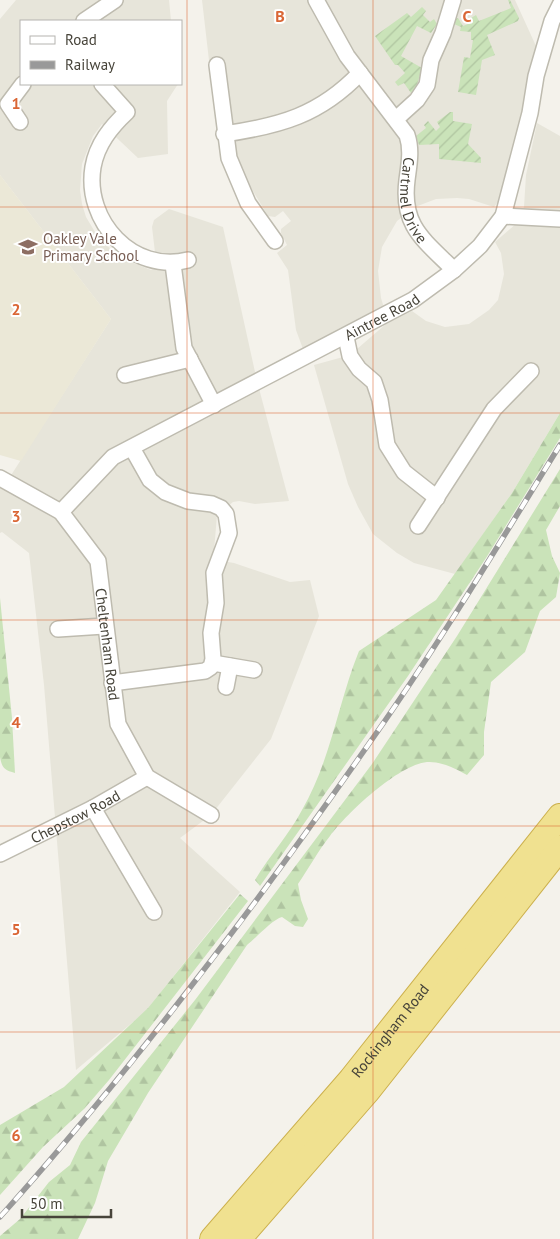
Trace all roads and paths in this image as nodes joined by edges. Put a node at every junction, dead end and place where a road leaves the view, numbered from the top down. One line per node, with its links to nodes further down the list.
1 (115, 0): 5 (street)
2 (316, 0): 7 (street, Cartmel Drive)
3 (453, 0): 10 (street)
4 (560, 5): 13 (street, Aintree Road)
5 (85, 20)
6 (217, 65): 12 (street)
7 (360, 73): 10 (street, Cartmel Drive); 12 (street)
8 (23, 85): 11 (street)
9 (103, 85): 18 (street)
10 (396, 119): 16 (street, Cartmel Drive)
11 (20, 122)
12 (224, 134): 15 (street)
13 (503, 216): 14 (street); 16 (street, Aintree Road)
14 (560, 219)
15 (275, 241)
16 (454, 270): 17 (street, Aintree Road)
17 (346, 337): 21 (street, Aintree Road); 24 (street)
18 (190, 359): 20 (street); 21 (street)
19 (530, 371): 24 (street)
20 (125, 375)
21 (214, 406): 22 (street, Aintree Road)
22 (132, 448): 25 (street, Aintree Road); 29 (street)
23 (0, 478): 25 (street, Cheltenham Road)
24 (436, 498): 26 (street)
25 (61, 512): 27 (street, Cheltenham Road)
26 (418, 526)
27 (104, 626): 28 (street); 32 (street, Cheltenham Road)
28 (58, 629)
29 (213, 663): 30 (street); 32 (street)
30 (230, 666): 31 (street); 33 (street)
31 (254, 670)
32 (112, 683): 34 (street, Cheltenham Road)
33 (226, 687)
34 (147, 777): 35 (street, Chepstow Road); 36 (street)
35 (93, 808): 39 (street, Chepstow Road); 40 (street)
36 (211, 815)
37 (560, 816): 41 (highway, Rockingham Road)
38 (560, 848): 42 (highway, Rockingham Road)
39 (0, 854)
40 (154, 912)
41 (212, 1239)
42 (239, 1239)

